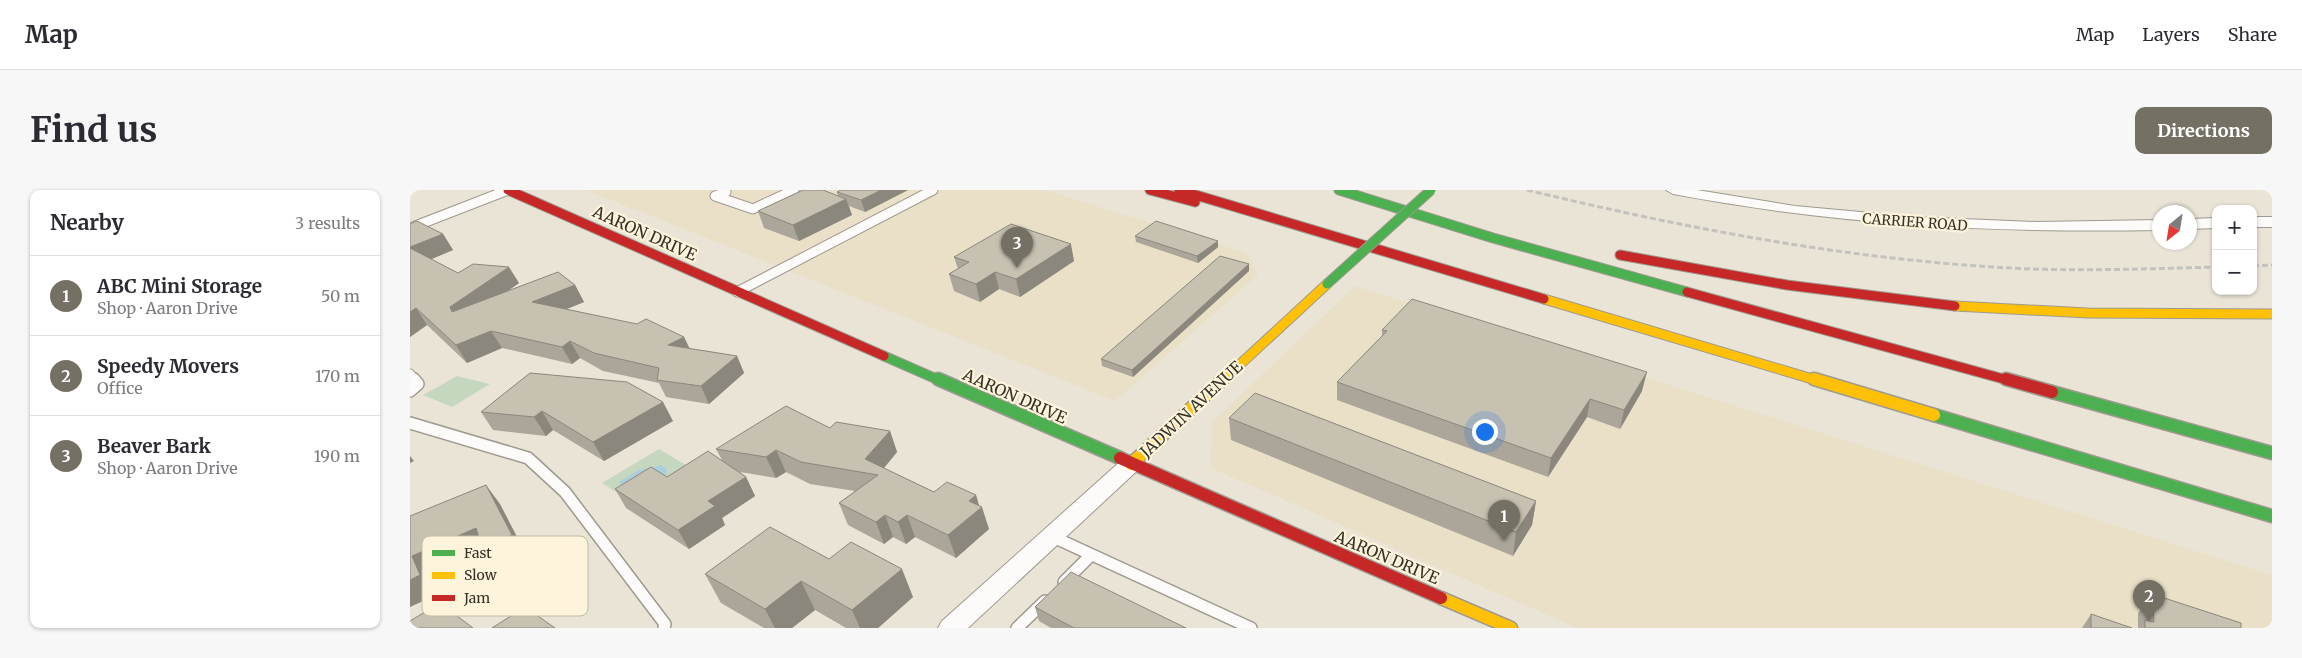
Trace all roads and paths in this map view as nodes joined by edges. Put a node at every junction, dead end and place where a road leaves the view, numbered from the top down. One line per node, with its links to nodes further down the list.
1 (508, 190): 15 (lane); 19 (main road, AARON DRIVE)
2 (725, 190): 3 (lane)
3 (794, 190)
4 (933, 190): 19 (lane)
5 (1150, 190): 17 (main road)
6 (1179, 190): 17 (main road)
7 (1340, 190): 16 (main road); 24 (main road)
8 (1431, 190): 25 (main road, JADWIN AVENUE, bridge)
9 (1674, 190): 14 (street, CARRIER ROAD)
10 (2257, 222): 11 (street)
11 (2272, 222)
12 (2212, 223): 13 (street)
13 (2197, 224)
14 (2152, 225)
15 (410, 228)
16 (1515, 232)
17 (1340, 238): 26 (main road)
18 (1608, 252): 20 (main road)
19 (737, 292): 25 (main road, AARON DRIVE)
20 (2272, 314)
21 (410, 374): 22 (lane)
22 (410, 391)
23 (410, 422): 31 (lane)
24 (2272, 453)
25 (1131, 464): 27 (street, JADWIN AVENUE); 29 (main road, AARON DRIVE)
26 (2272, 516)
27 (1051, 536): 28 (lane); 30 (street, JADWIN AVENUE)
28 (1092, 555): 32 (lane); 33 (lane)
29 (1482, 622): 34 (main road, AARON DRIVE)
30 (956, 627)
31 (664, 628)
32 (1017, 628)
33 (1251, 628)
34 (1511, 628)

